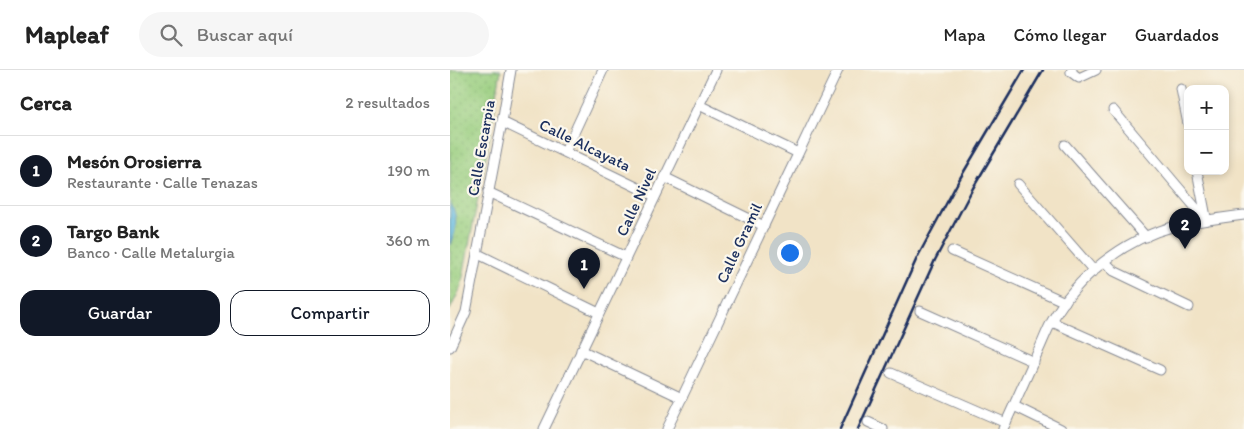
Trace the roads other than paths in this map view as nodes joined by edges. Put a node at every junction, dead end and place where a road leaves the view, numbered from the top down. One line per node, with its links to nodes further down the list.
1 (511, 70): 11 (street, Calle Escarpia)
2 (603, 70): 13 (street)
3 (716, 70): 8 (street, Calle Nivel)
4 (838, 70): 14 (street, Calle Gramil)
5 (1096, 70): 6 (street)
6 (1072, 71)
7 (1181, 90): 9 (street)
8 (699, 105): 14 (street); 16 (street, Calle Nivel)
9 (1184, 105)
10 (1113, 110): 21 (street)
11 (502, 122): 13 (street, Calle Alcayata); 18 (street, Calle Escarpia)
12 (1065, 145): 23 (street)
13 (565, 152): 19 (street, Calle Alcayata)
14 (798, 153): 22 (street, Calle Gramil)
15 (1198, 175): 21 (street)
16 (664, 177): 19 (street, Calle Nivel); 22 (street)
17 (1018, 184): 28 (street)
18 (488, 192): 25 (street, Calle Escarpia); 26 (street)
19 (655, 196): 26 (street, Calle Nivel)
20 (1242, 217): 21 (street)
21 (1206, 220): 23 (street)
22 (764, 226): 39 (street, Calle Gramil)
23 (1146, 237): 27 (street)
24 (952, 251): 29 (street)
25 (478, 254): 32 (street); 34 (street, Calle Escarpia)
26 (626, 257): 32 (street, Calle Nivel)
27 (1105, 262): 28 (street); 30 (street)
28 (1094, 271): 29 (street)
29 (1065, 302): 33 (street)
30 (1189, 307)
31 (920, 311): 36 (street)
32 (600, 313): 35 (street, Calle Nivel)
33 (1052, 322): 36 (street); 37 (street)
34 (450, 347)
35 (581, 350): 39 (street); 43 (street, Calle Nivel)
36 (1034, 362): 40 (street)
37 (1160, 370)
38 (891, 373): 42 (street)
39 (682, 398): 44 (street, Calle Gramil)
40 (1014, 406): 42 (street); 46 (street)
41 (868, 422): 45 (street)
42 (1005, 426)
43 (544, 429)
44 (667, 429)
45 (883, 429)
46 (1061, 429)

